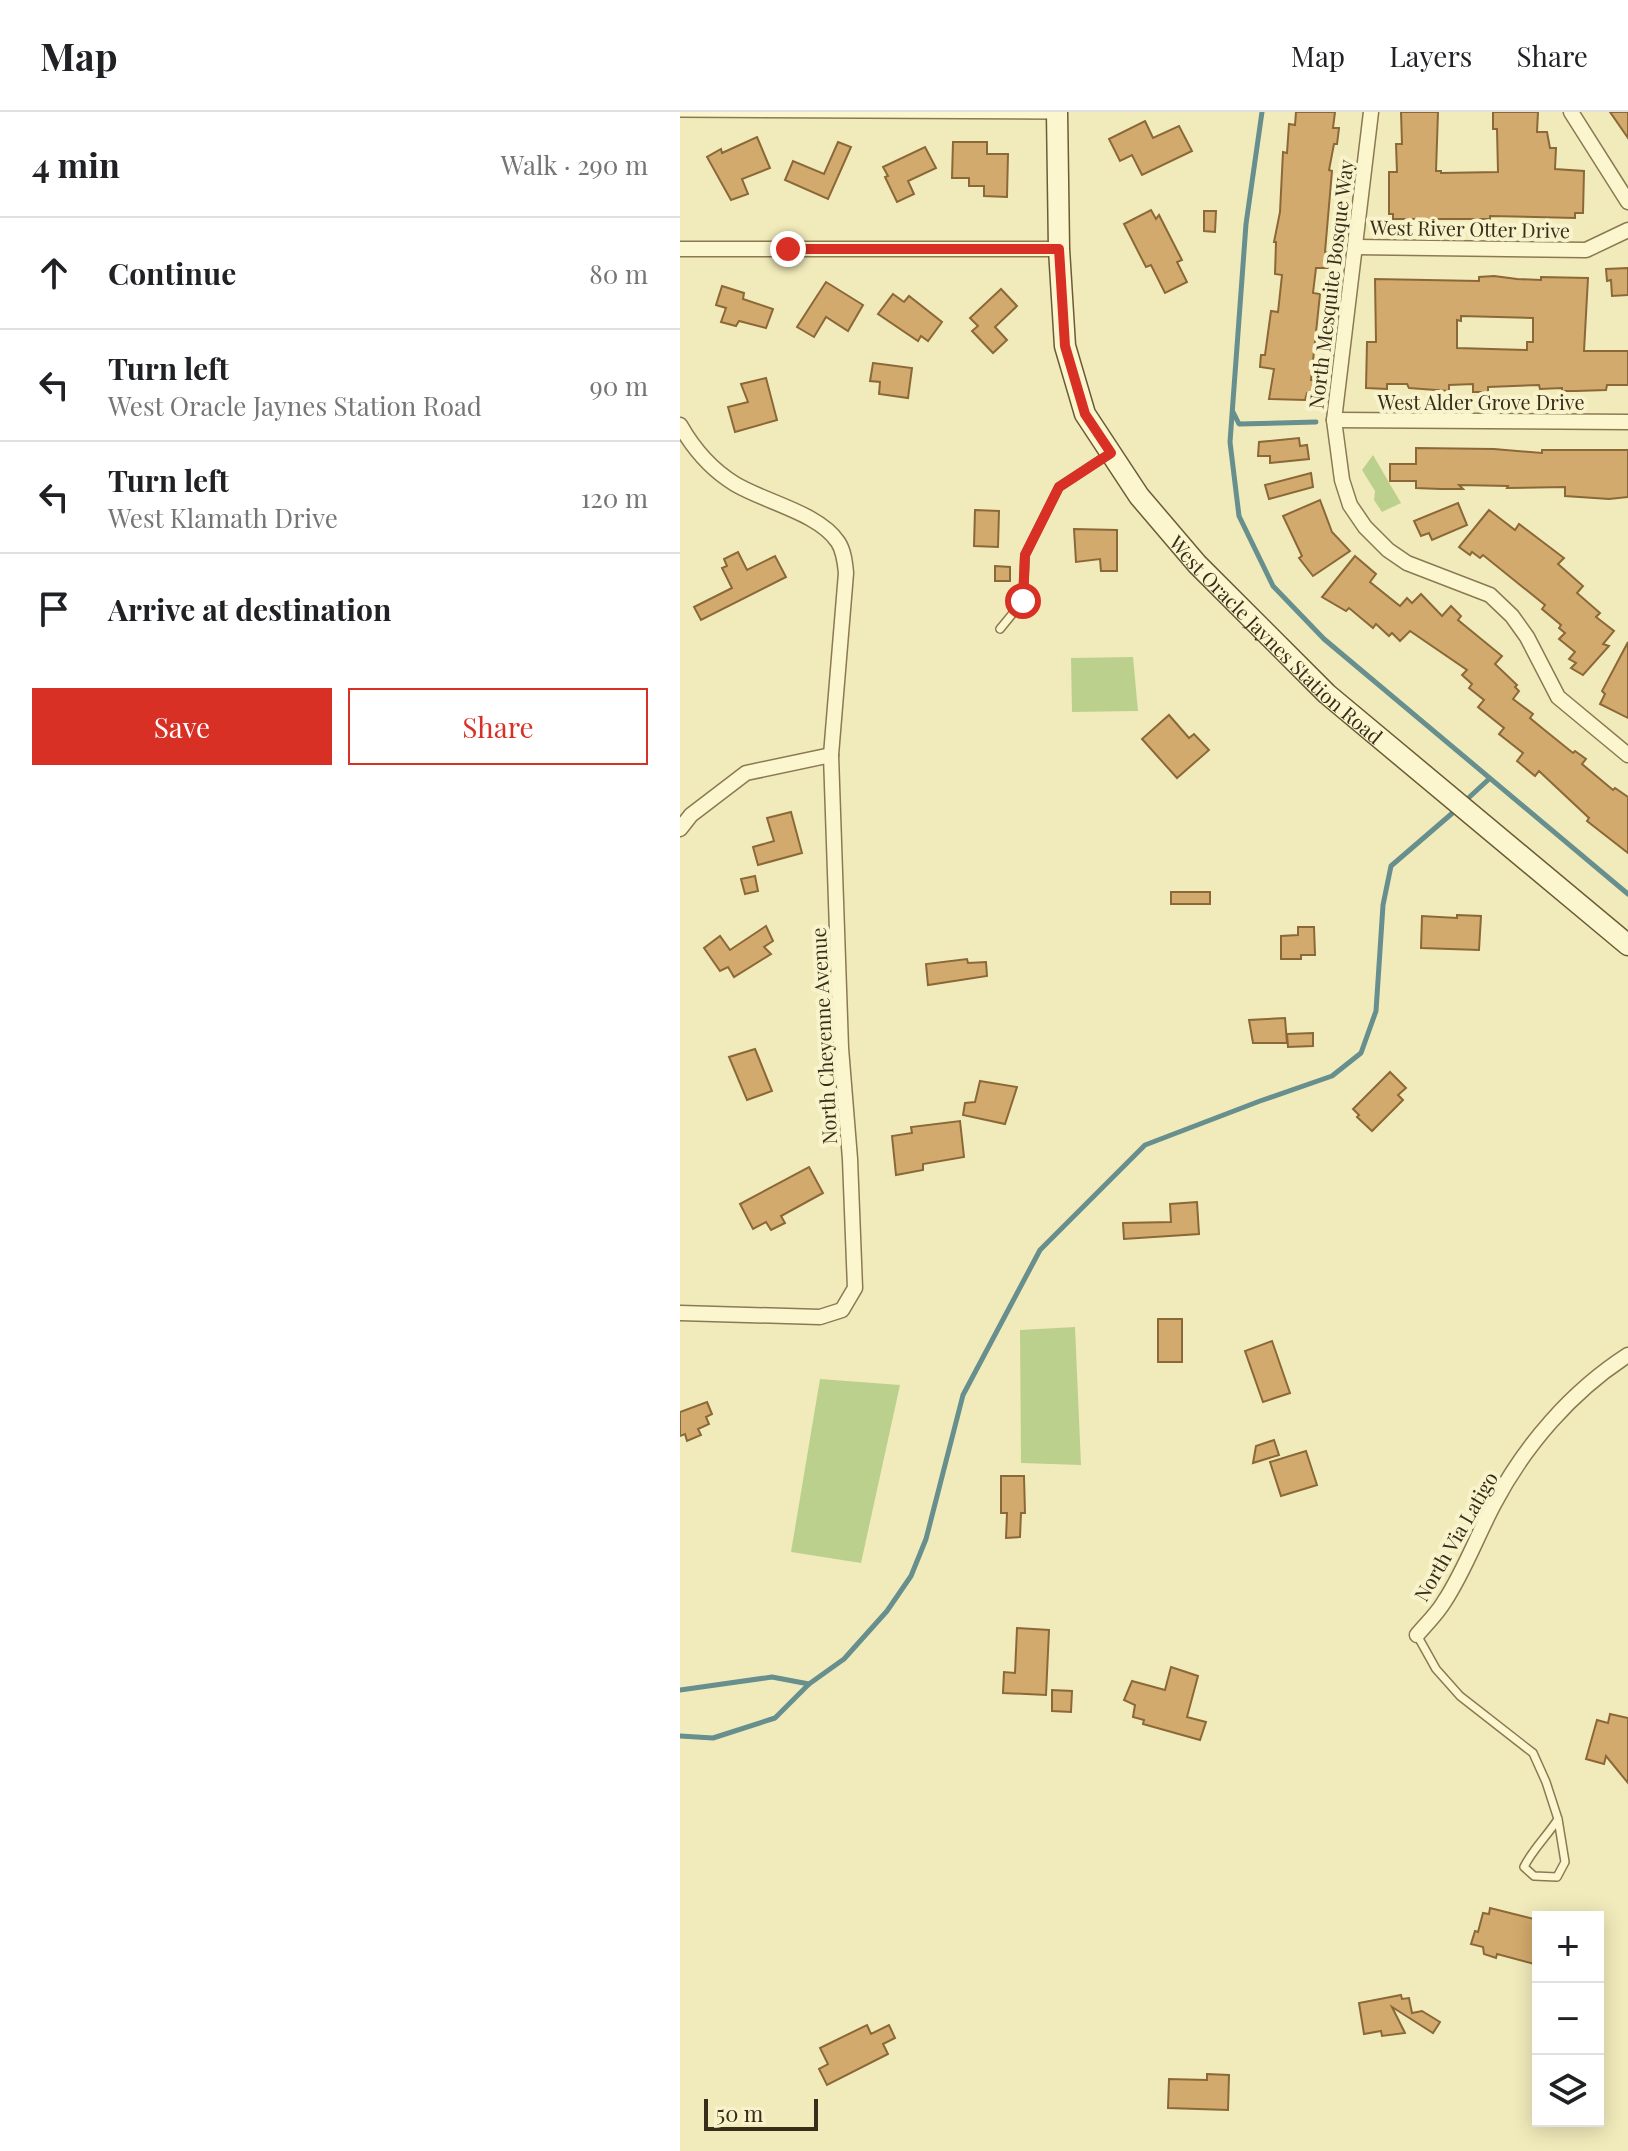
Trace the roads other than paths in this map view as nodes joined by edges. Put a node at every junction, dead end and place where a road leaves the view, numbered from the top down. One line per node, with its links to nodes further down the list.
1 (1371, 112): 7 (street, North Mesquite Bosque Way)
2 (1571, 112): 5 (street)
3 (680, 113): 4 (lane)
4 (1057, 114): 9 (street, West Oracle Jaynes Station Road)
5 (1628, 202)
6 (1628, 230): 7 (street, West River Otter Drive)
7 (1355, 247): 10 (street, North Mesquite Bosque Way)
8 (680, 249): 9 (street)
9 (1059, 249): 13 (street, West Oracle Jaynes Station Road)
10 (1334, 420): 11 (street, West Alder Grove Drive); 16 (street, North Mesquite Bosque Way)
11 (1628, 422)
12 (680, 425): 15 (street, North Cheyenne Avenue)
13 (1111, 453): 14 (lane); 18 (street, West Oracle Jaynes Station Road)
14 (1000, 629)
15 (831, 755): 17 (street); 19 (street, North Cheyenne Avenue)
16 (1628, 755)
17 (680, 829)
18 (1628, 945)
19 (680, 1313)
20 (1628, 1355): 21 (street, North Via Latigo)
21 (1417, 1635): 22 (lane)
22 (1558, 1819): 22 (lane)

